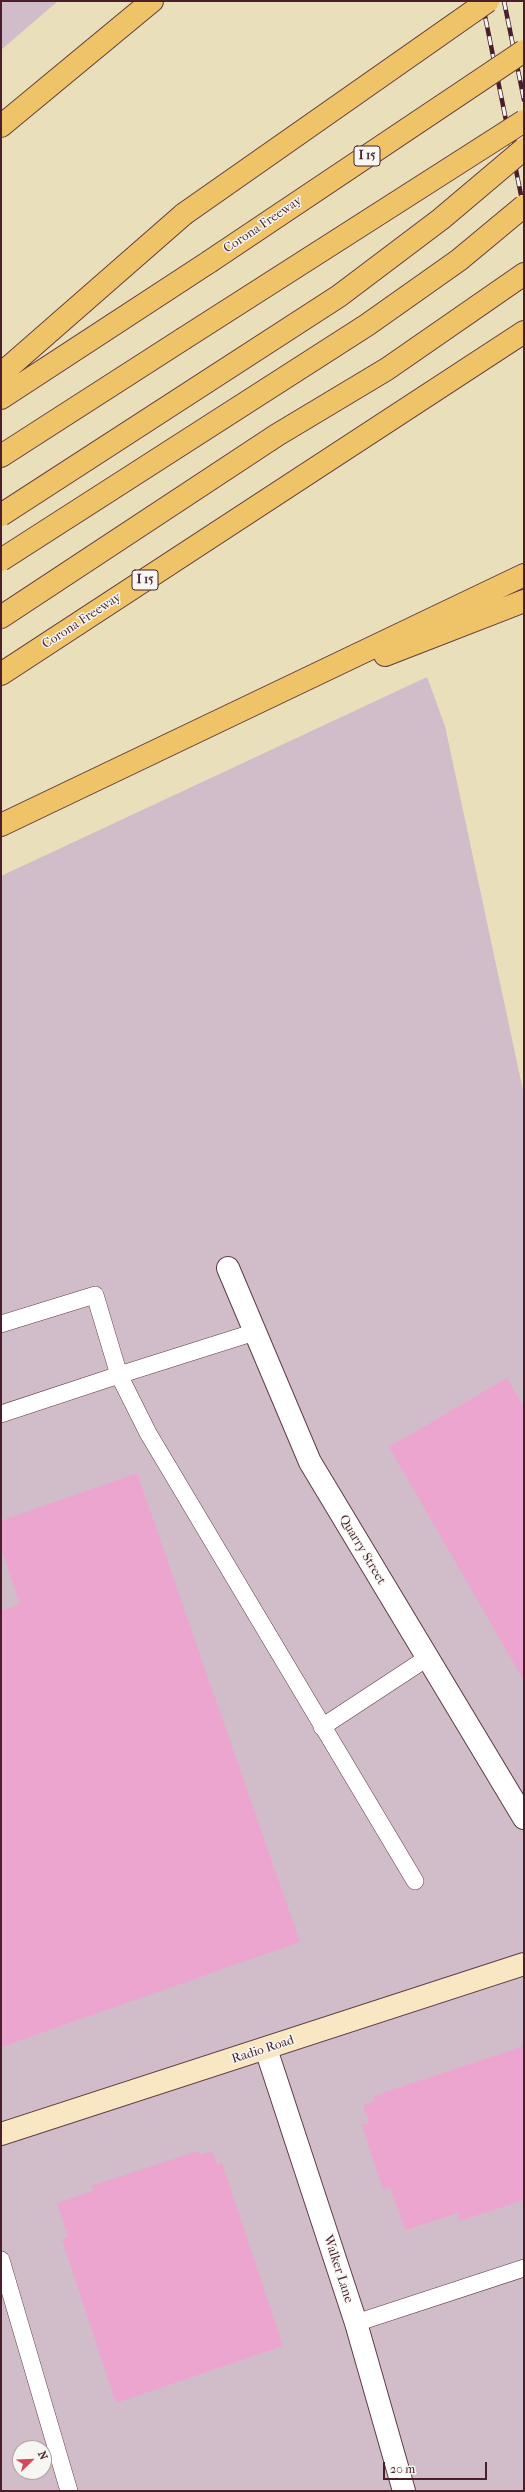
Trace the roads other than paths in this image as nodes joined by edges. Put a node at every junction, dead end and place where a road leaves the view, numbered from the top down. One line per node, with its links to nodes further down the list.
1 (152, 1): 5 (highway)
2 (488, 1): 10 (highway, bridge)
3 (524, 51): 11 (highway, Corona Freeway / I 15, bridge)
4 (524, 121): 12 (highway, bridge)
5 (1, 126)
6 (524, 149): 13 (highway, bridge)
7 (524, 206): 14 (highway, bridge)
8 (524, 274): 17 (highway)
9 (524, 332): 18 (highway, Corona Freeway / I 15)
10 (1, 374)
11 (1, 398)
12 (1, 456)
13 (1, 515)
14 (1, 560)
15 (524, 574): 19 (highway)
16 (524, 601): 19 (highway)
17 (1, 617)
18 (1, 674)
19 (216, 720): 20 (highway)
20 (1, 825)
21 (228, 1268): 23 (street, Quarry Street)
22 (1, 1324): 24 (lane)
23 (255, 1332): 24 (lane); 26 (street, Quarry Street)
24 (119, 1375): 25 (lane); 27 (lane)
25 (1, 1414)
26 (427, 1658): 27 (lane); 28 (street, Quarry Street)
27 (322, 1727): 29 (lane)
28 (524, 1818)
29 (415, 1881)
30 (524, 1964): 31 (street, Radio Road)
31 (266, 2049): 32 (street, Radio Road); 35 (street, Walker Lane)
32 (1, 2134)
33 (1, 2260): 36 (lane)
34 (524, 2268): 35 (lane)
35 (356, 2323): 37 (street, Walker Lane)
36 (63, 2489)
37 (402, 2491)

